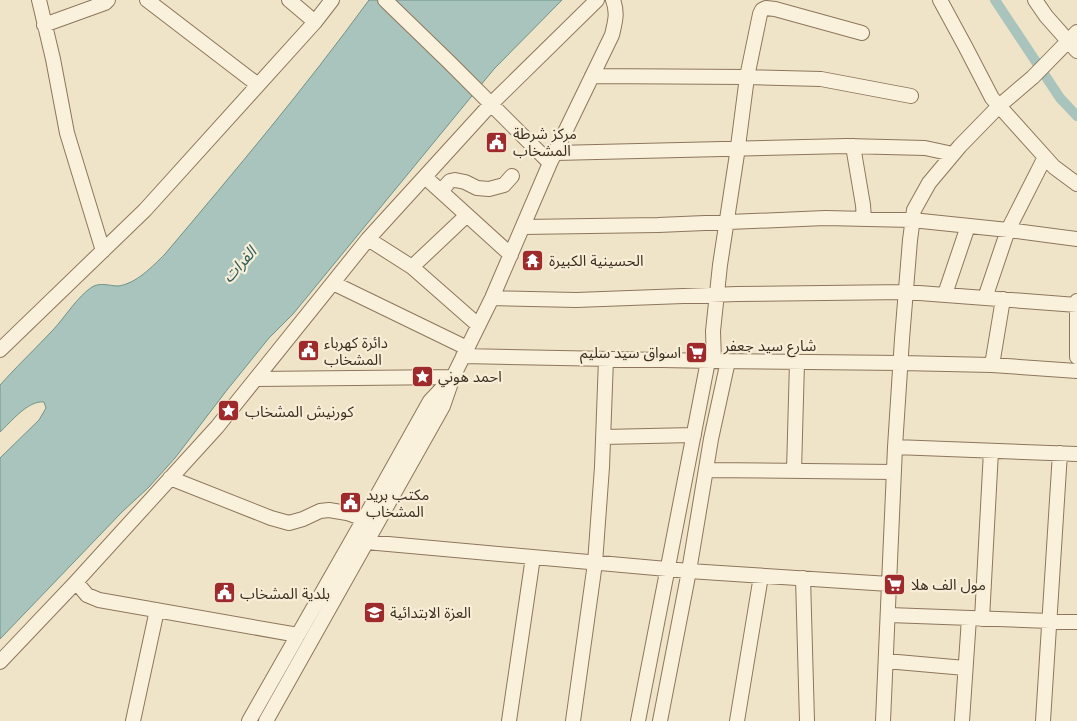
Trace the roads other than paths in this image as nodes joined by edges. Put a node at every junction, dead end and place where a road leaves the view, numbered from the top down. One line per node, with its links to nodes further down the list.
1 (38, 0): 12 (street)
2 (108, 0): 12 (street)
3 (147, 0): 17 (street)
4 (289, 0): 11 (street)
5 (332, 0): 11 (street)
6 (385, 0): 19 (street)
7 (597, 0): 19 (street)
8 (613, 0): 15 (street)
9 (940, 0): 20 (street)
10 (1035, 0): 14 (street)
11 (315, 22): 17 (street)
12 (44, 25): 39 (street)
13 (862, 33): 16 (street)
14 (1074, 41): 20 (street)
15 (592, 76): 16 (street); 25 (street)
16 (747, 77): 18 (street); 22 (street)
17 (258, 85): 39 (street)
18 (911, 96)
19 (486, 99): 25 (street); 27 (street)
20 (999, 106): 23 (street); 24 (street)
21 (853, 146): 22 (street); 23 (street); 31 (street)
22 (737, 149): 25 (street); 33 (street)
23 (953, 154): 32 (street)
24 (1045, 157): 28 (street); 36 (street)
25 (553, 158): 35 (street)
26 (512, 176): 29 (street)
27 (424, 177): 29 (street); 37 (street)
28 (1077, 184)
29 (441, 191): 30 (street)
30 (467, 215): 40 (street); 41 (street)
31 (864, 219): 32 (street); 33 (street)
32 (912, 220): 34 (street); 43 (street)
33 (726, 222): 35 (street); 44 (street)
34 (968, 226): 36 (street); 45 (street)
35 (524, 227): 40 (street)
36 (1008, 230): 38 (street); 47 (street)
37 (368, 239): 41 (street); 42 (street)
38 (1077, 239)
39 (103, 251): 52 (street)
40 (511, 255): 46 (street)
41 (412, 267): 51 (street)
42 (333, 283): 53 (street); 63 (street)
43 (906, 292): 44 (street); 45 (street); 59 (street)
44 (717, 294): 46 (street); 56 (street)
45 (945, 294): 47 (street)
46 (492, 298): 51 (street)
47 (985, 298): 48 (street)
48 (1003, 299): 50 (street); 60 (street)
49 (1077, 300): 50 (street)
50 (1077, 305): 54 (street)
51 (478, 326): 53 (street)
52 (0, 350)
53 (465, 352): 55 (street, شارع سيد جعفر); 62 (street)
54 (1077, 357)
55 (606, 359): 56 (street, شارع سيد جعفر); 65 (street)
56 (711, 361): 57 (street, شارع سيد جعفر); 64 (street)
57 (728, 361): 58 (street, شارع سيد جعفر); 70 (street)
58 (797, 362): 59 (street, شارع سيد جعفر); 71 (street)
59 (901, 363): 60 (street, شارع سيد جعفر); 66 (street)
60 (992, 365): 61 (street, شارع سيد جعفر)
61 (1077, 371)
62 (453, 376): 63 (street); 74 (street); 75 (street)
63 (256, 379): 73 (street)
64 (694, 435): 65 (street); 78 (street)
65 (603, 437): 77 (street)
66 (895, 447): 67 (street); 72 (street)
67 (991, 450): 68 (street); 86 (street)
68 (1060, 454): 69 (street); 87 (street)
69 (1077, 454)
70 (706, 470): 71 (street); 79 (street)
71 (794, 471): 72 (street)
72 (894, 472): 83 (street)
73 (170, 478): 74 (street); 82 (street)
74 (364, 519): 75 (street)
75 (359, 541): 76 (street); 89 (street); 95 (street)
76 (532, 557): 77 (street); 96 (street)
77 (595, 563): 78 (street); 97 (street)
78 (668, 569): 79 (street); 98 (street)
79 (689, 571): 80 (street); 99 (street)
80 (761, 576): 81 (street); 100 (street)
81 (803, 578): 83 (street); 101 (street)
82 (76, 582): 84 (street); 91 (street)
83 (890, 584): 85 (street)
84 (157, 610): 89 (street); 93 (street)
85 (889, 615): 86 (street); 90 (street)
86 (975, 618): 87 (street); 92 (street)
87 (1049, 621): 88 (street); 104 (street)
88 (1077, 622)
89 (298, 635): 94 (street)
90 (886, 660): 92 (street); 102 (street)
91 (0, 662)
92 (965, 668): 103 (street)
93 (133, 721)
94 (248, 721)
95 (266, 721)
96 (509, 721)
97 (573, 721)
98 (638, 721)
99 (660, 721)
100 (737, 721)
101 (807, 721)
102 (883, 721)
103 (962, 721)
104 (1042, 721)

